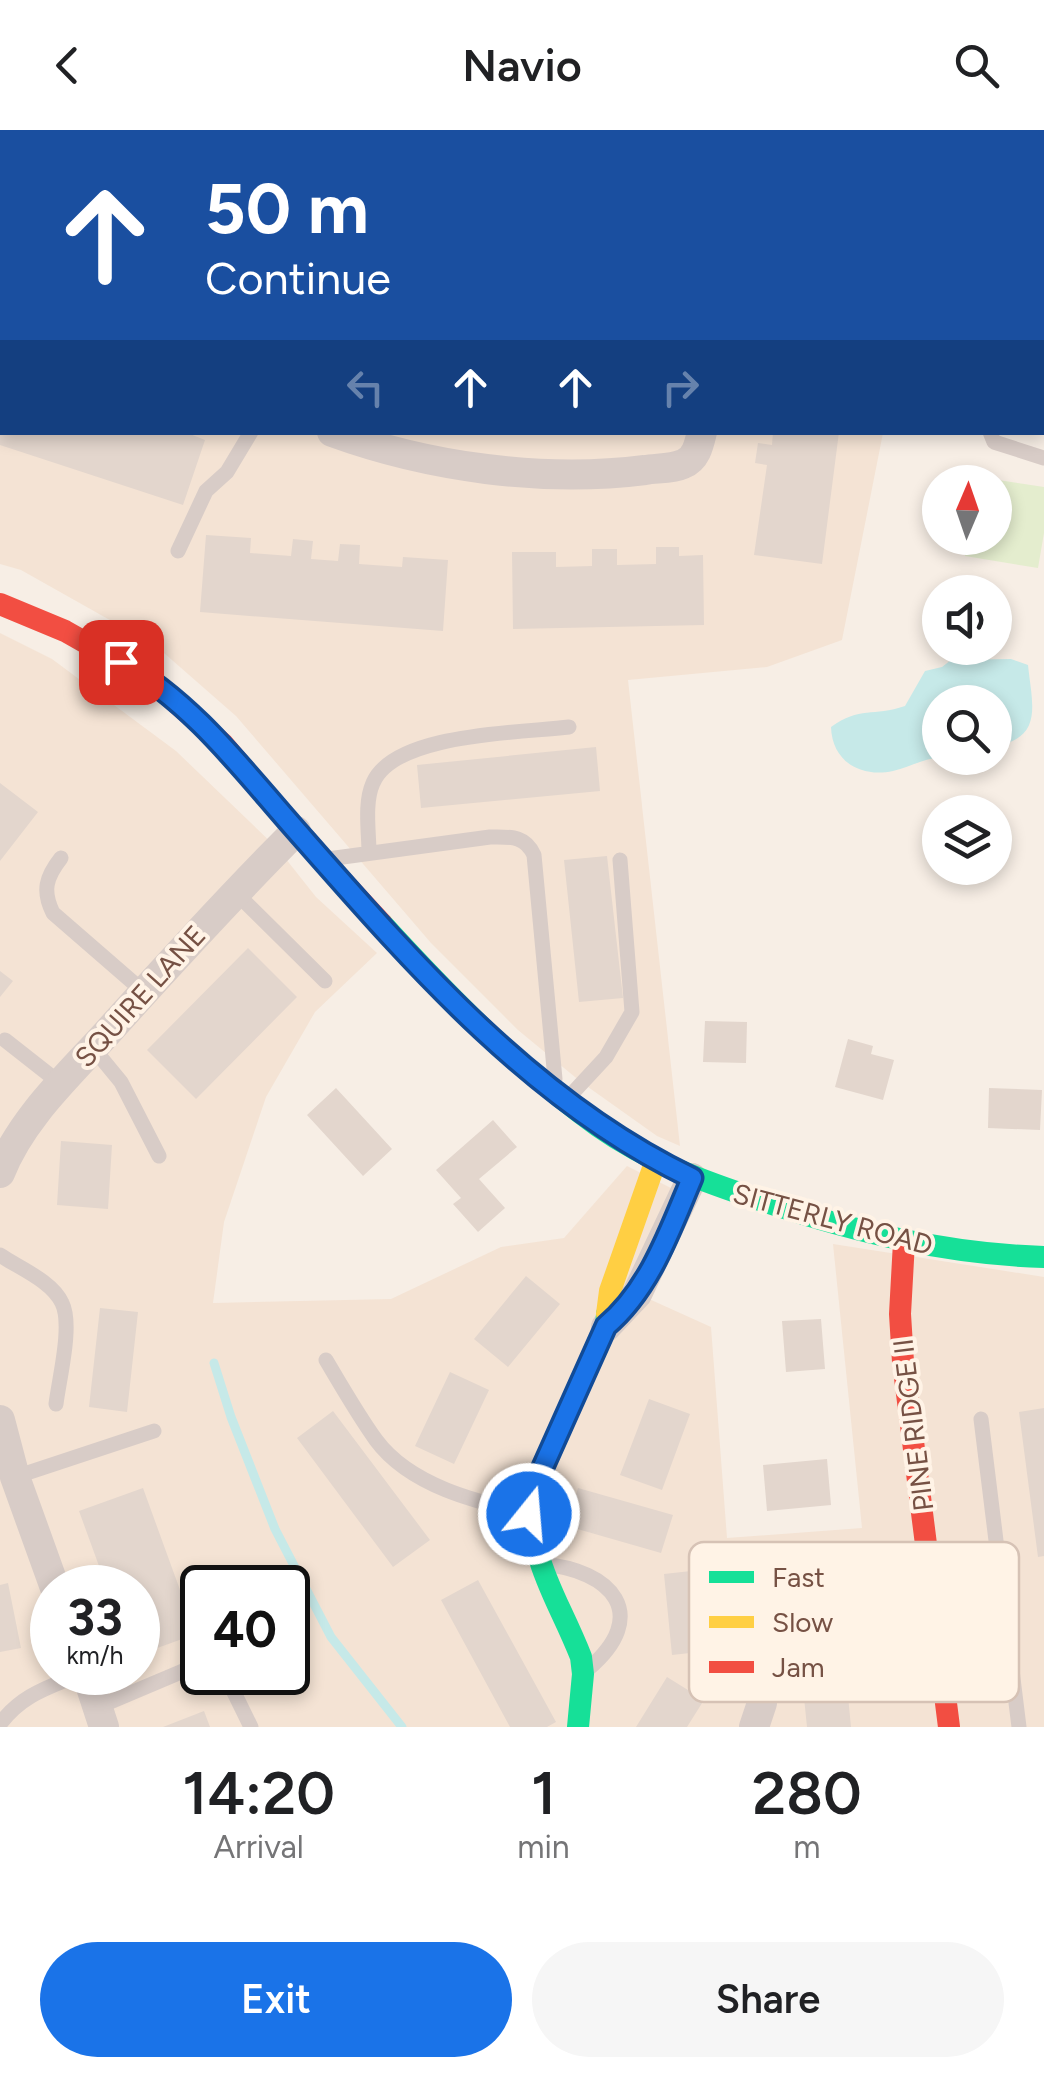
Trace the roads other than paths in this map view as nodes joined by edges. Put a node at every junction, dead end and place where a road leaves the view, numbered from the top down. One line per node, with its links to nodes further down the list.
1 (249, 435): 6 (lane)
2 (342, 435): 3 (street)
3 (701, 435)
4 (991, 435): 5 (lane)
5 (1044, 458)
6 (178, 551)
7 (0, 604): 9 (street, SITTERLY ROAD)
8 (569, 728): 10 (lane)
9 (296, 830): 12 (street, SITTERLY ROAD); 14 (street, SQUIRE LANE)
10 (369, 853): 12 (lane); 20 (lane)
11 (61, 858): 16 (lane)
12 (324, 860): 20 (street, SITTERLY ROAD)
13 (620, 860): 20 (lane)
14 (235, 892): 15 (lane); 16 (street, SQUIRE LANE)
15 (326, 981)
16 (144, 992): 18 (street, SQUIRE LANE)
17 (5, 1040): 19 (lane)
18 (93, 1048): 19 (street, SQUIRE LANE); 21 (lane)
19 (61, 1084): 23 (street, SQUIRE LANE)
20 (561, 1097): 22 (street, SITTERLY ROAD)
21 (158, 1156)
22 (656, 1160): 24 (street, SITTERLY ROAD); 28 (street)
23 (0, 1173)
24 (692, 1178): 25 (street, SITTERLY ROAD); 28 (street)
25 (904, 1242): 27 (street, SITTERLY ROAD); 36 (street, PINE RIDGE II)
26 (0, 1256): 30 (lane)
27 (1044, 1257)
28 (606, 1326): 35 (street)
29 (326, 1360): 35 (lane)
30 (56, 1404)
31 (981, 1418): 37 (lane)
32 (0, 1420): 34 (street)
33 (154, 1431): 34 (lane)
34 (15, 1478): 39 (street)
35 (529, 1514): 38 (street)
36 (927, 1542)
37 (994, 1542)
38 (538, 1564): 40 (street); 40 (lane)
39 (47, 1565)
40 (583, 1672): 49 (street)
41 (180, 1675): 46 (lane)
42 (30, 1695): 47 (lane)
43 (235, 1695): 48 (lane)
44 (945, 1702): 50 (street, PINE RIDGE II)
45 (1016, 1702): 51 (lane)
46 (101, 1717)
47 (0, 1724)
48 (251, 1727)
49 (578, 1727)
50 (948, 1727)
51 (1019, 1727)

